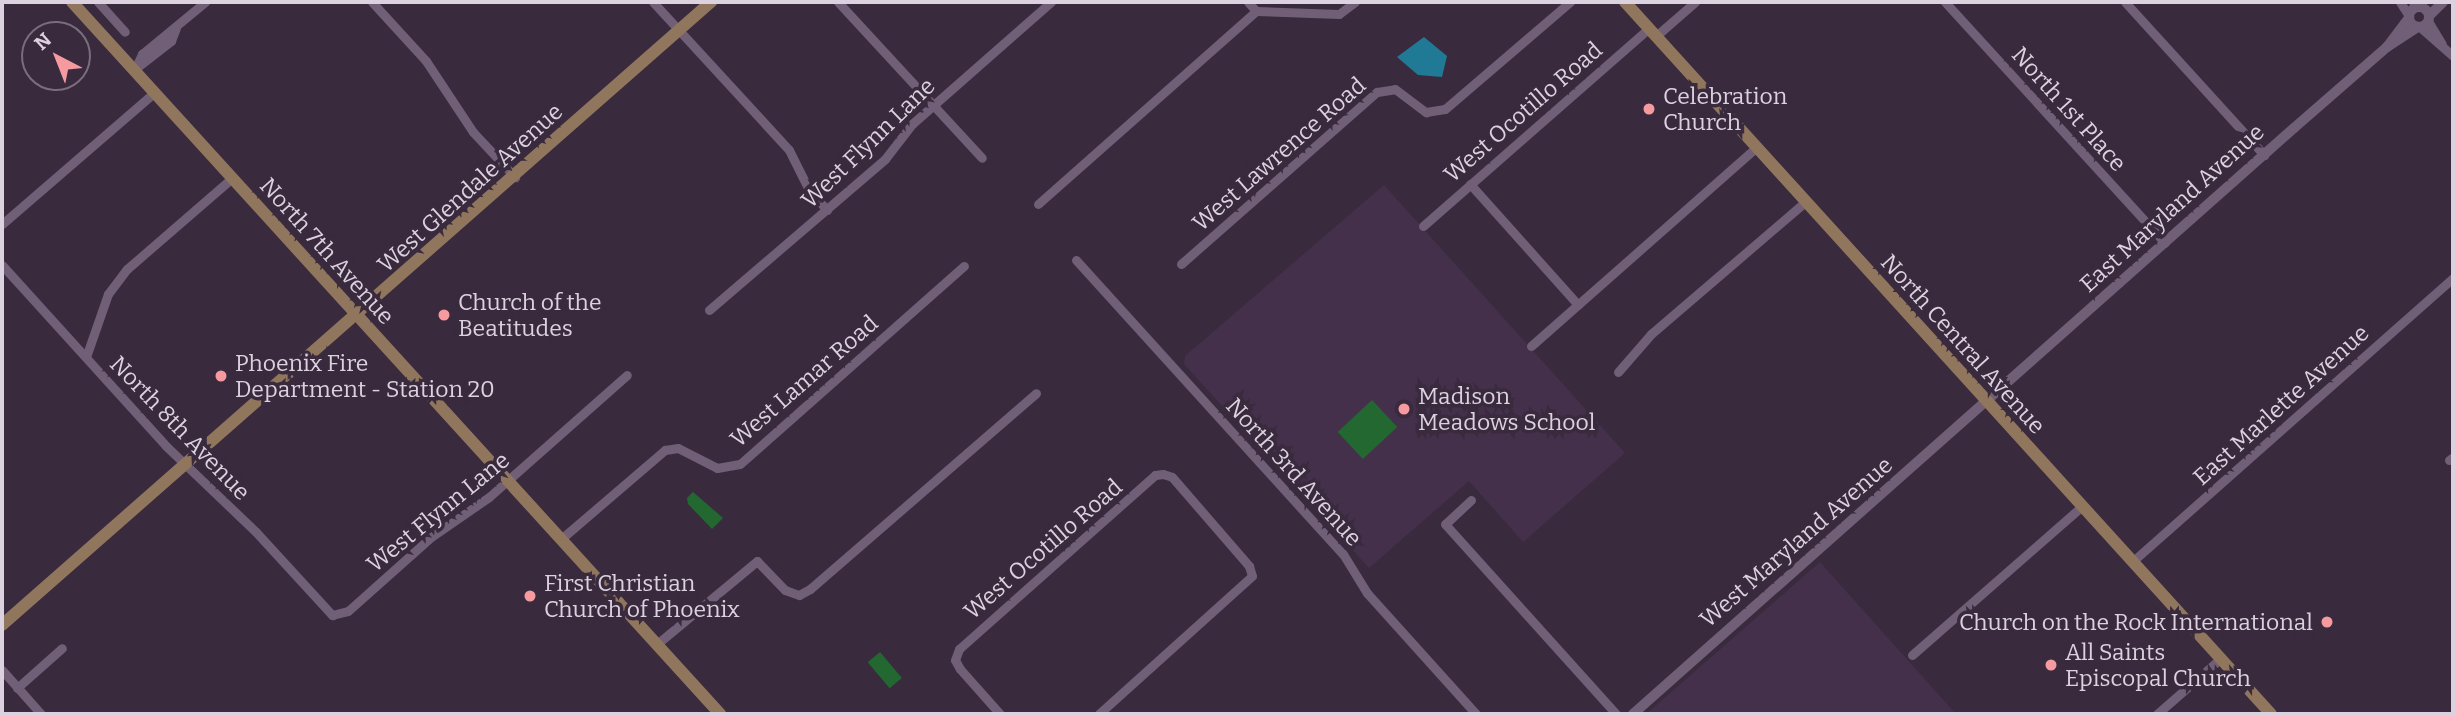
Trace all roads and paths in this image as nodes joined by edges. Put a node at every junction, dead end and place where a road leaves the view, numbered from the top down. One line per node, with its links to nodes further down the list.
1 (72, 2): 24 (main road, North 7th Avenue)
2 (97, 2): 21 (street)
3 (205, 2): 24 (street)
4 (372, 2): 30 (street)
5 (653, 2): 20 (street)
6 (711, 2): 20 (main road, West Glendale Avenue)
7 (838, 2): 26 (street)
8 (1051, 2): 26 (street, West Flynn Lane)
9 (1248, 2): 18 (street)
10 (1355, 2): 18 (street)
11 (1570, 2): 40 (street, West Lawrence Road)
12 (1625, 2): 22 (main road, North Central Avenue)
13 (1695, 2): 22 (street, West Ocotillo Road)
14 (1945, 2): 38 (street, North 1st Place)
15 (2125, 2): 28 (street)
16 (2400, 2): 19 (street)
17 (2443, 2): 19 (street, East Maryland Avenue)
18 (1256, 11): 34 (street)
19 (2419, 14): 23 (street); 28 (street, East Maryland Avenue)
20 (680, 30): 30 (main road, West Glendale Avenue); 35 (street)
21 (125, 32)
22 (1652, 32): 27 (main road, North Central Avenue); 32 (street, West Ocotillo Road)
23 (2453, 56)
24 (135, 69): 25 (main road, North 7th Avenue)
25 (155, 92): 31 (main road, North 7th Avenue); 36 (street)
26 (933, 105): 29 (street); 35 (street, West Flynn Lane)
27 (1757, 147): 33 (main road, North Central Avenue); 44 (street)
28 (2264, 155): 38 (street, East Maryland Avenue)
29 (982, 158)
30 (514, 177): 46 (main road, West Glendale Avenue)
31 (232, 178): 46 (main road, North 7th Avenue); 48 (street)
32 (1470, 184): 37 (street, West Ocotillo Road); 44 (street)
33 (1806, 201): 49 (street); 52 (main road, North Central Avenue)
34 (1038, 204)
35 (827, 210): 45 (street, West Flynn Lane)
36 (2, 224)
37 (1423, 226)
38 (2165, 243): 52 (street, East Maryland Avenue)
39 (1076, 260): 71 (street, North 3rd Avenue)
40 (1181, 264)
41 (2, 265): 48 (street, North 8th Avenue)
42 (964, 266): 57 (street, West Lamar Road)
43 (2453, 278): 58 (street, East Marlette Avenue)
44 (1578, 304): 47 (street)
45 (709, 310)
46 (358, 316): 53 (main road, West Glendale Avenue); 54 (main road, North 7th Avenue)
47 (1531, 346)
48 (86, 357): 53 (street, North 8th Avenue)
49 (1618, 372)
50 (627, 375): 54 (street, West Flynn Lane)
51 (1036, 393): 61 (street)
52 (1987, 402): 56 (main road, North Central Avenue); 73 (street, West Maryland Avenue)
53 (186, 466): 59 (street, North 8th Avenue); 60 (main road, West Glendale Avenue)
54 (508, 481): 57 (main road, North 7th Avenue); 59 (street, West Flynn Lane)
55 (1471, 500): 72 (street)
56 (2082, 506): 58 (main road, North Central Avenue); 63 (street)
57 (561, 539): 61 (main road, North 7th Avenue)
58 (2133, 561): 64 (main road, North Central Avenue)
59 (332, 615)
60 (2, 625)
61 (657, 645): 68 (main road, North 7th Avenue)
62 (62, 648): 66 (street)
63 (1912, 655)
64 (2221, 658): 74 (street); 75 (main road, North Central Avenue)
65 (2, 670): 66 (street)
66 (17, 688): 67 (street)
67 (41, 714)
68 (720, 714)
69 (1000, 714): 70 (street, West Ocotillo Road)
70 (1100, 714)
71 (1476, 714)
72 (1616, 714)
73 (1633, 714)
74 (2157, 714)
75 (2271, 714)

